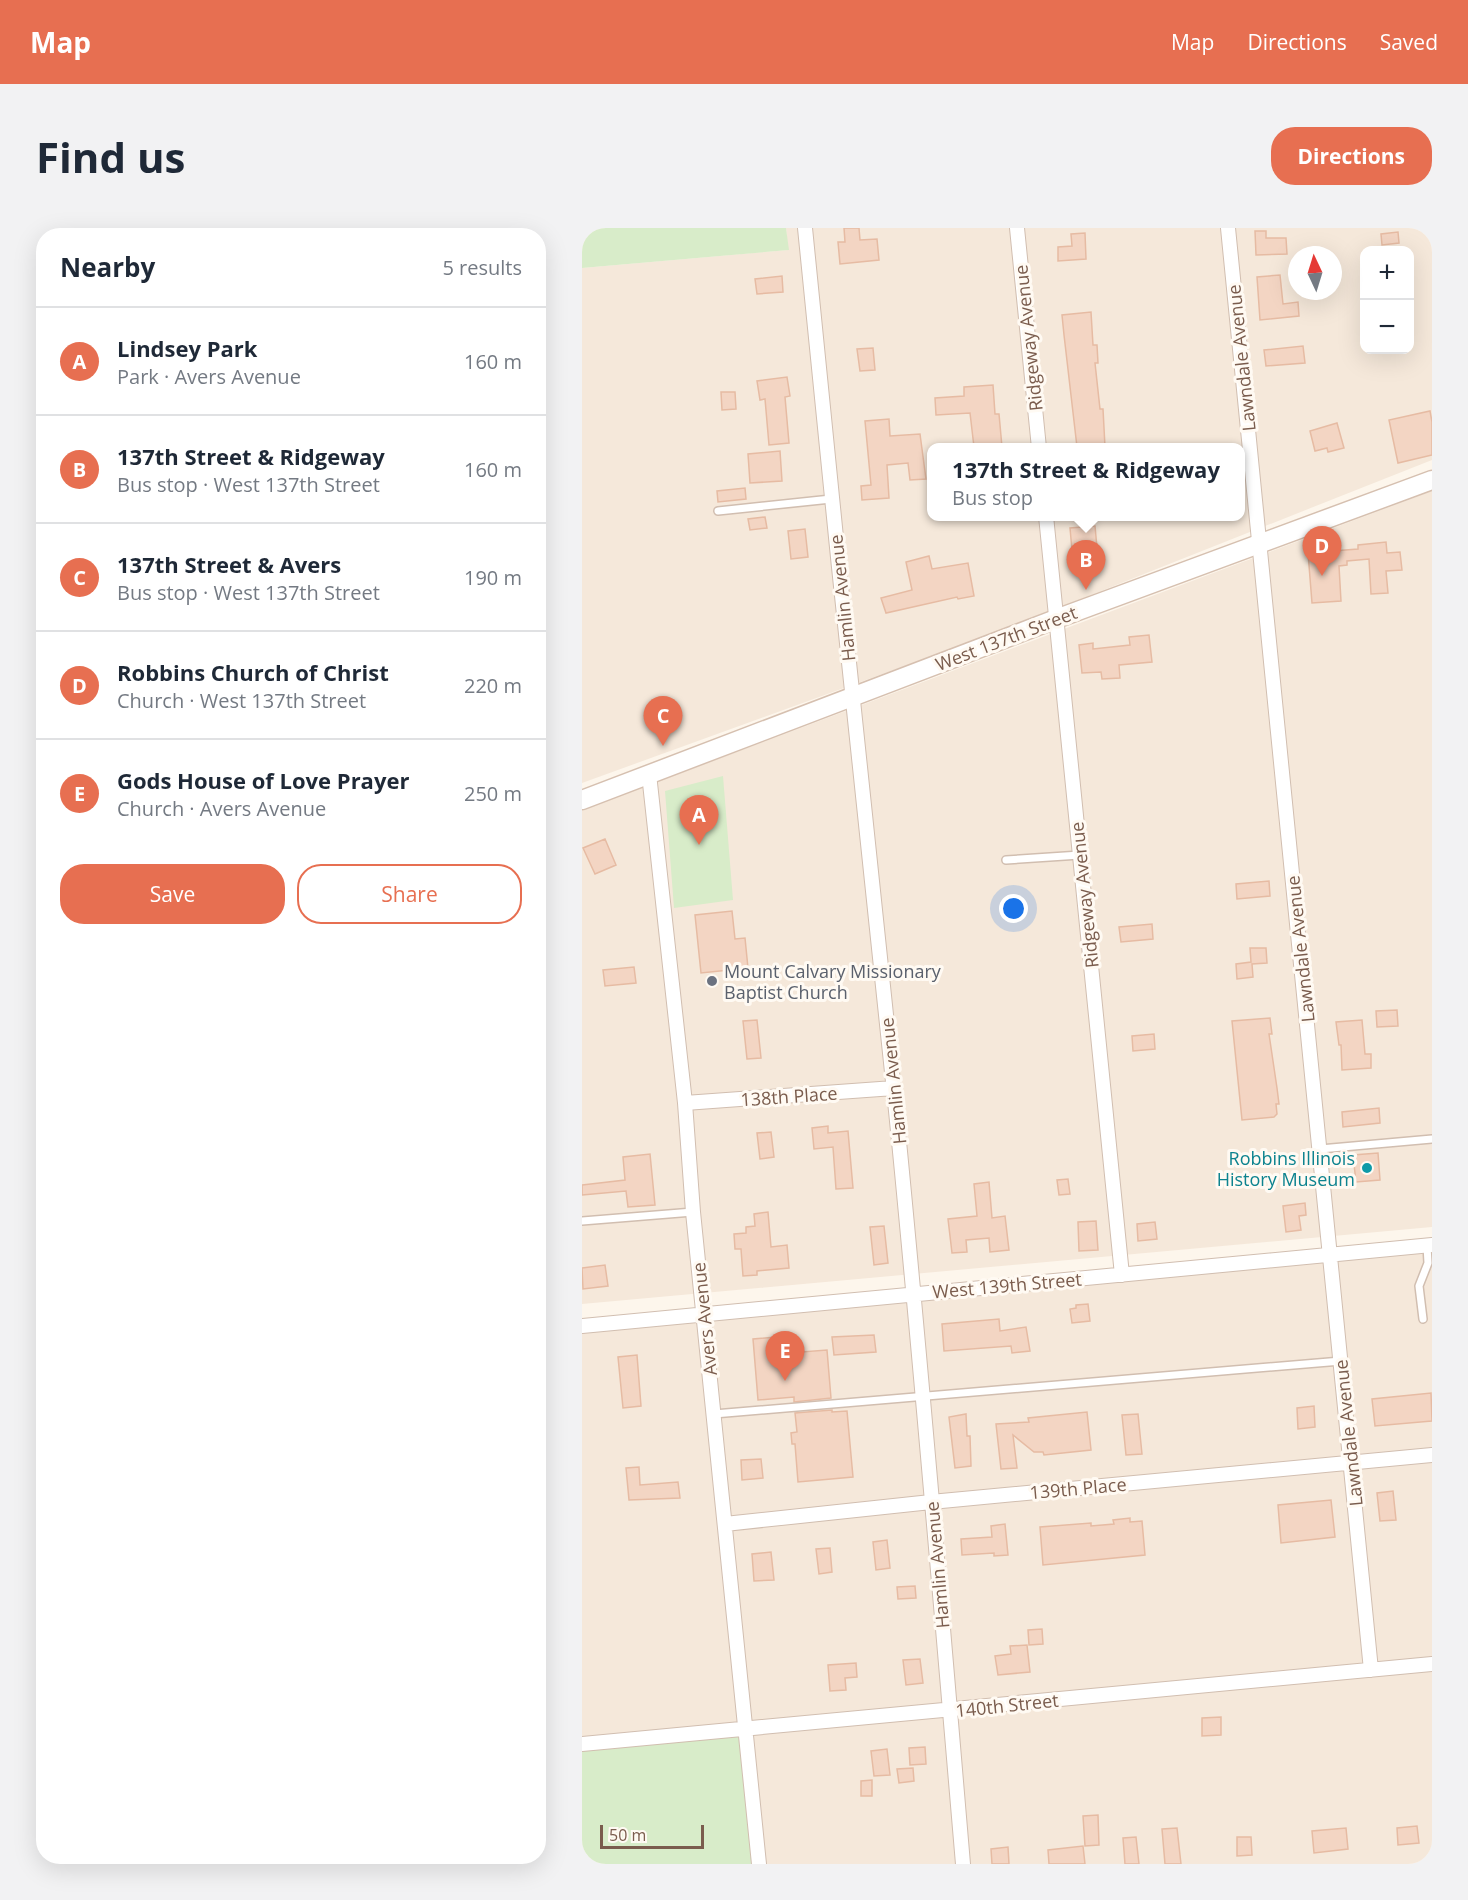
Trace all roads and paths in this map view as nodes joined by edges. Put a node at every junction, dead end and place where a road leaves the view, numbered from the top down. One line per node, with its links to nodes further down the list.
1 (805, 228): 6 (street, Hamlin Avenue)
2 (1017, 228): 4 (street, Ridgeway Avenue)
3 (1228, 228): 9 (street, Lawndale Avenue)
4 (1039, 443)
5 (1432, 480): 9 (main road, West 137th Street)
6 (831, 499): 7 (lane); 11 (street, Hamlin Avenue)
7 (718, 511)
8 (1046, 521): 10 (street, Ridgeway Avenue)
9 (1260, 545): 10 (main road, West 137th Street); 19 (street, Lawndale Avenue)
10 (1056, 619): 11 (main road, West 137th Street); 14 (street, Ridgeway Avenue)
11 (853, 696): 12 (main road, West 137th Street); 16 (street, Hamlin Avenue)
12 (649, 774): 13 (main road, West 137th Street); 17 (street, Avers Avenue)
13 (582, 800)
14 (1080, 855): 15 (lane); 24 (street, Ridgeway Avenue)
15 (1006, 860)
16 (894, 1088): 17 (street, 138th Place); 25 (street, Hamlin Avenue)
17 (685, 1102): 20 (street, Avers Avenue)
18 (1432, 1139): 19 (lane)
19 (1320, 1149): 23 (street, Lawndale Avenue)
20 (693, 1212): 21 (lane); 26 (street, Avers Avenue)
21 (582, 1221)
22 (1430, 1245): 23 (street, West 139th Street); 27 (lane)
23 (1330, 1255): 24 (street, West 139th Street); 29 (street, Lawndale Avenue)
24 (1122, 1275): 25 (street, West 139th Street)
25 (914, 1294): 26 (street, West 139th Street); 30 (street, Hamlin Avenue)
26 (704, 1314): 28 (street, West 139th Street); 31 (street, Avers Avenue)
27 (1423, 1320)
28 (582, 1326)
29 (1341, 1361): 30 (lane); 33 (street, Lawndale Avenue)
30 (922, 1396): 31 (lane); 34 (street, Hamlin Avenue)
31 (714, 1414): 35 (street, Avers Avenue)
32 (1432, 1455): 33 (street, 139th Place)
33 (1351, 1463): 34 (street, 139th Place); 37 (street, Lawndale Avenue)
34 (931, 1502): 35 (street, 139th Place); 38 (street, Hamlin Avenue)
35 (725, 1524): 39 (street, Avers Avenue)
36 (1432, 1664): 37 (street, 140th Street)
37 (1371, 1670): 38 (street, 140th Street)
38 (950, 1711): 39 (street, 140th Street); 42 (street, Hamlin Avenue)
39 (746, 1729): 40 (street, 140th Street); 41 (street, Avers Avenue)
40 (582, 1744)
41 (759, 1864)
42 (963, 1864)

